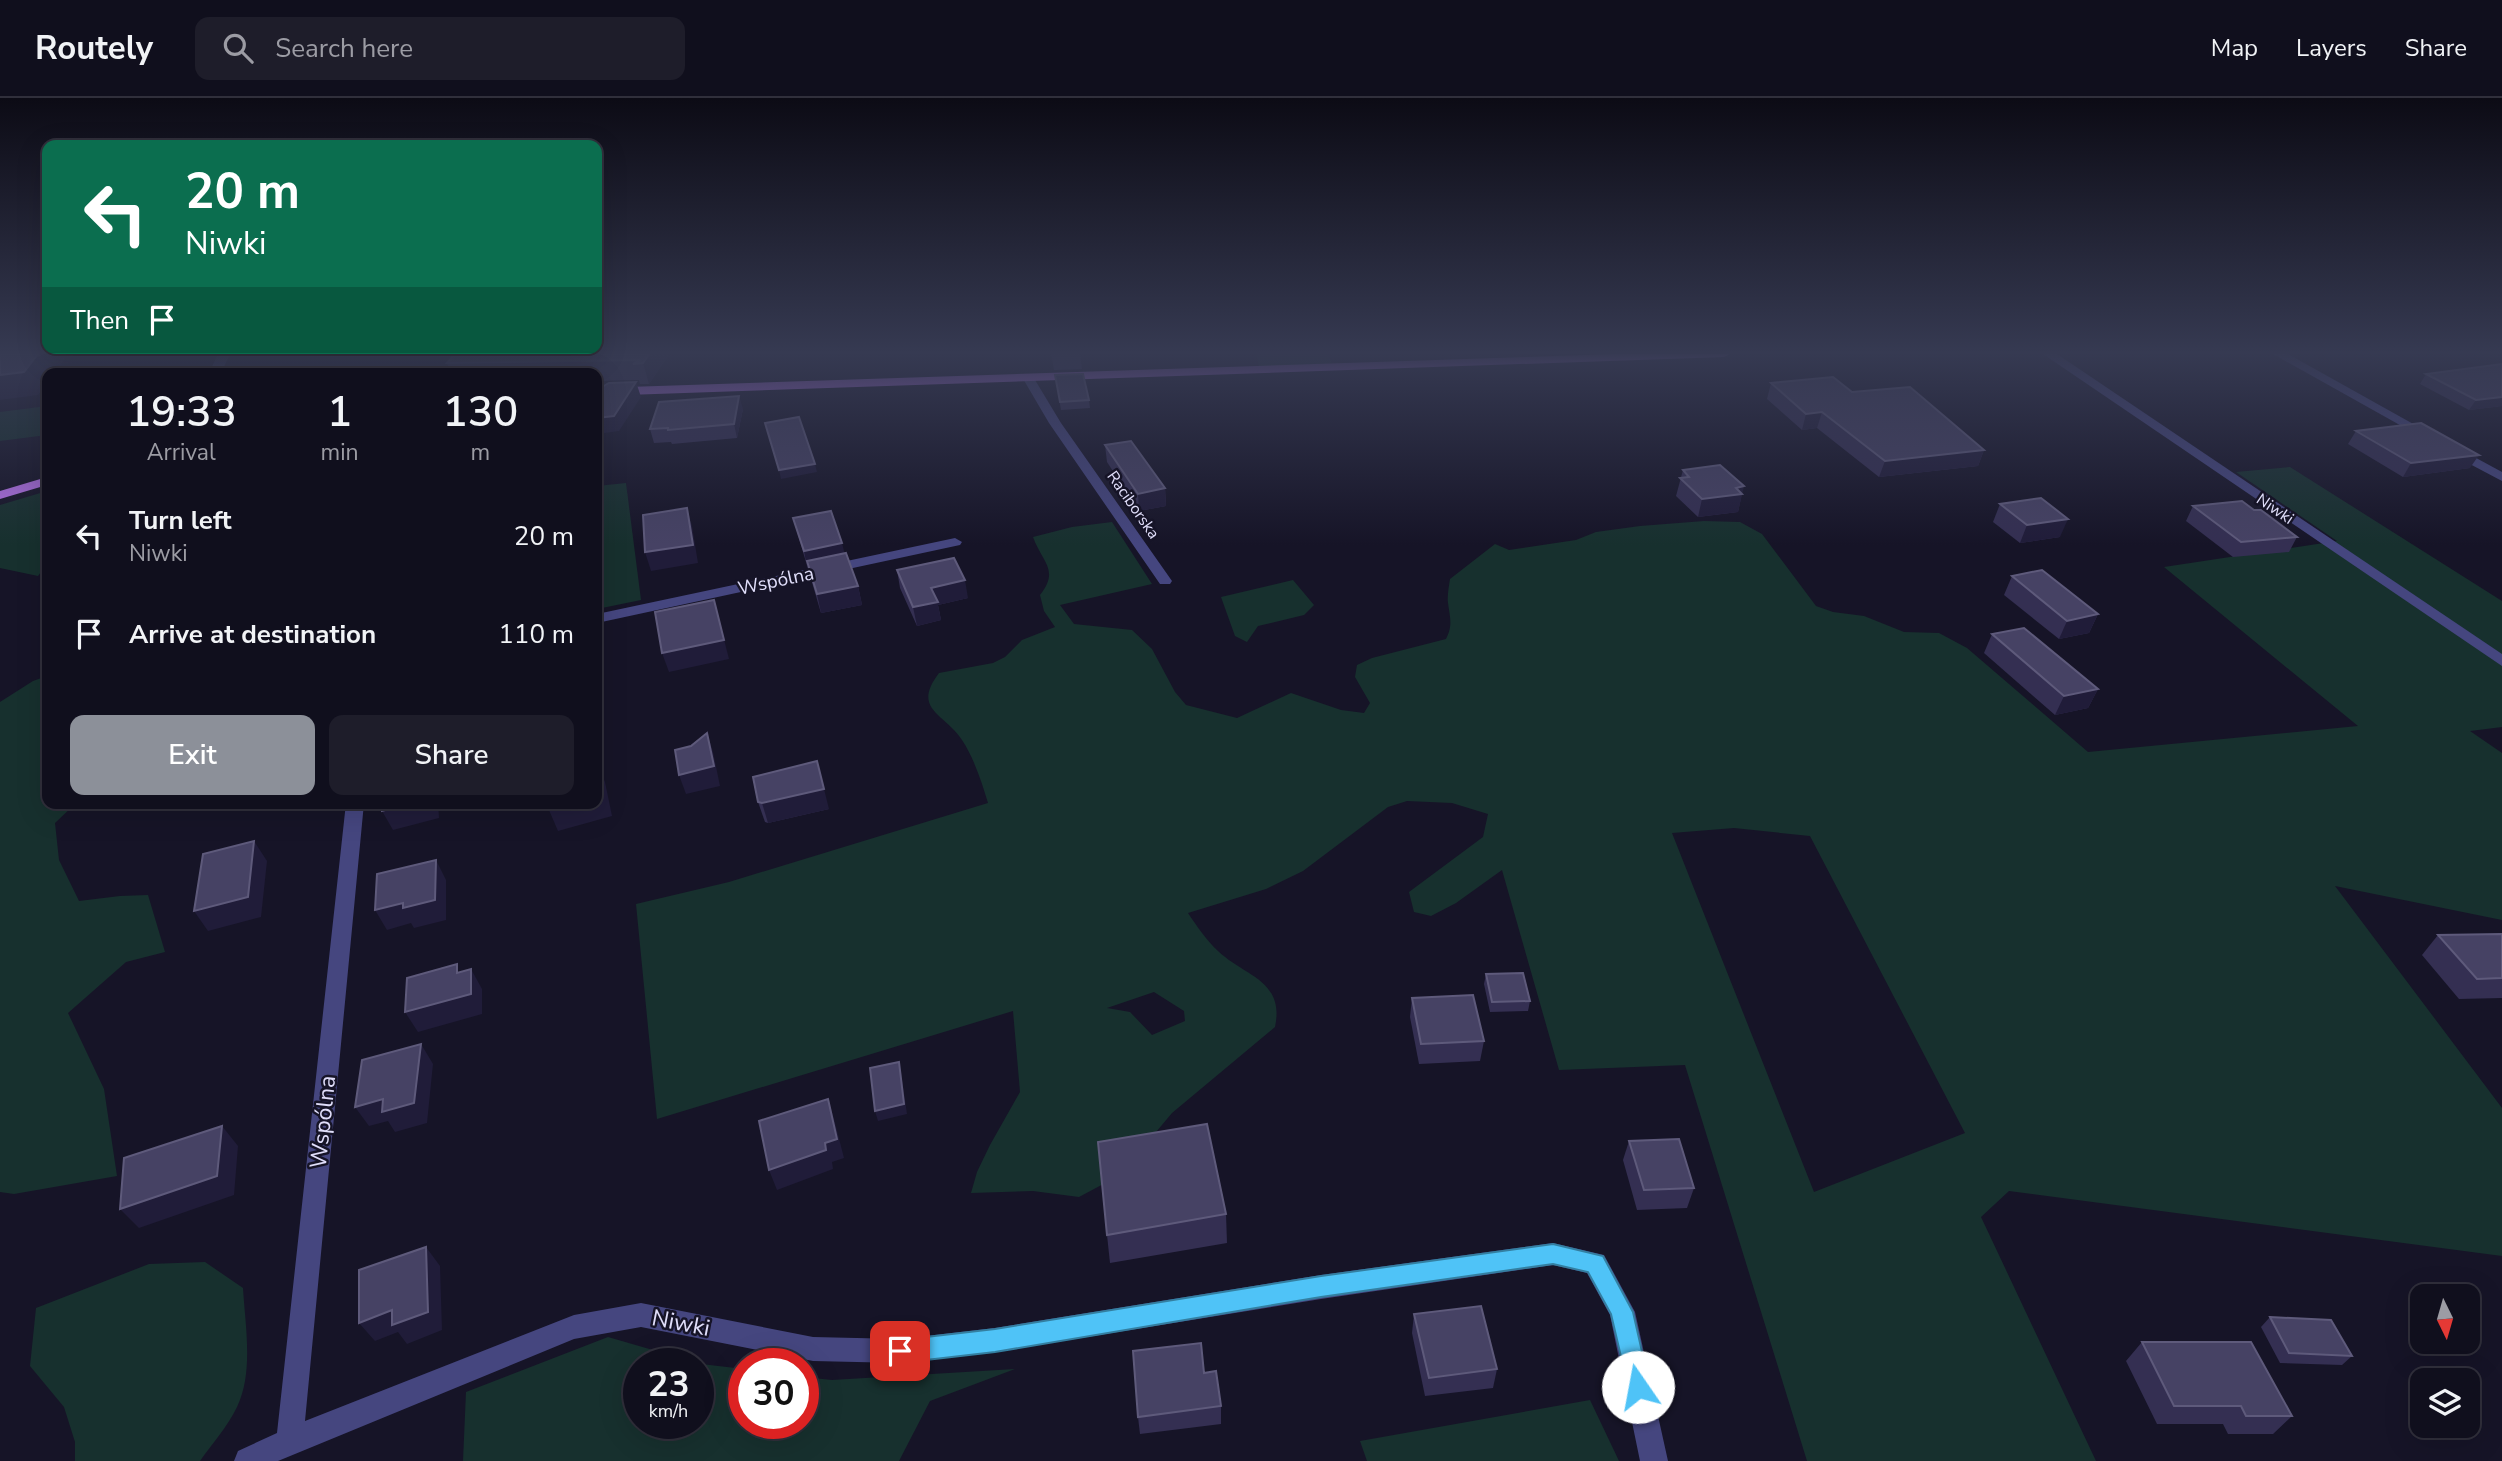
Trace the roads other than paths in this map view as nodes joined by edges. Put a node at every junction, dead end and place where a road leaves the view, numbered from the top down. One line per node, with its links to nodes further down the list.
1 (1052, 418): 8 (street, Raciborska)
2 (2143, 418): 10 (street, Niwki)
3 (2394, 418): 4 (street)
4 (2502, 477)
5 (42, 482): 6 (main road)
6 (0, 495)
7 (955, 542): 9 (street, Wspólna)
8 (1165, 581)
9 (602, 618)
10 (2502, 661)
11 (354, 809): 12 (street, Wspólna)
12 (290, 1441): 13 (street, Niwki); 14 (street, Niwki)
13 (248, 1461)
14 (1654, 1461)

